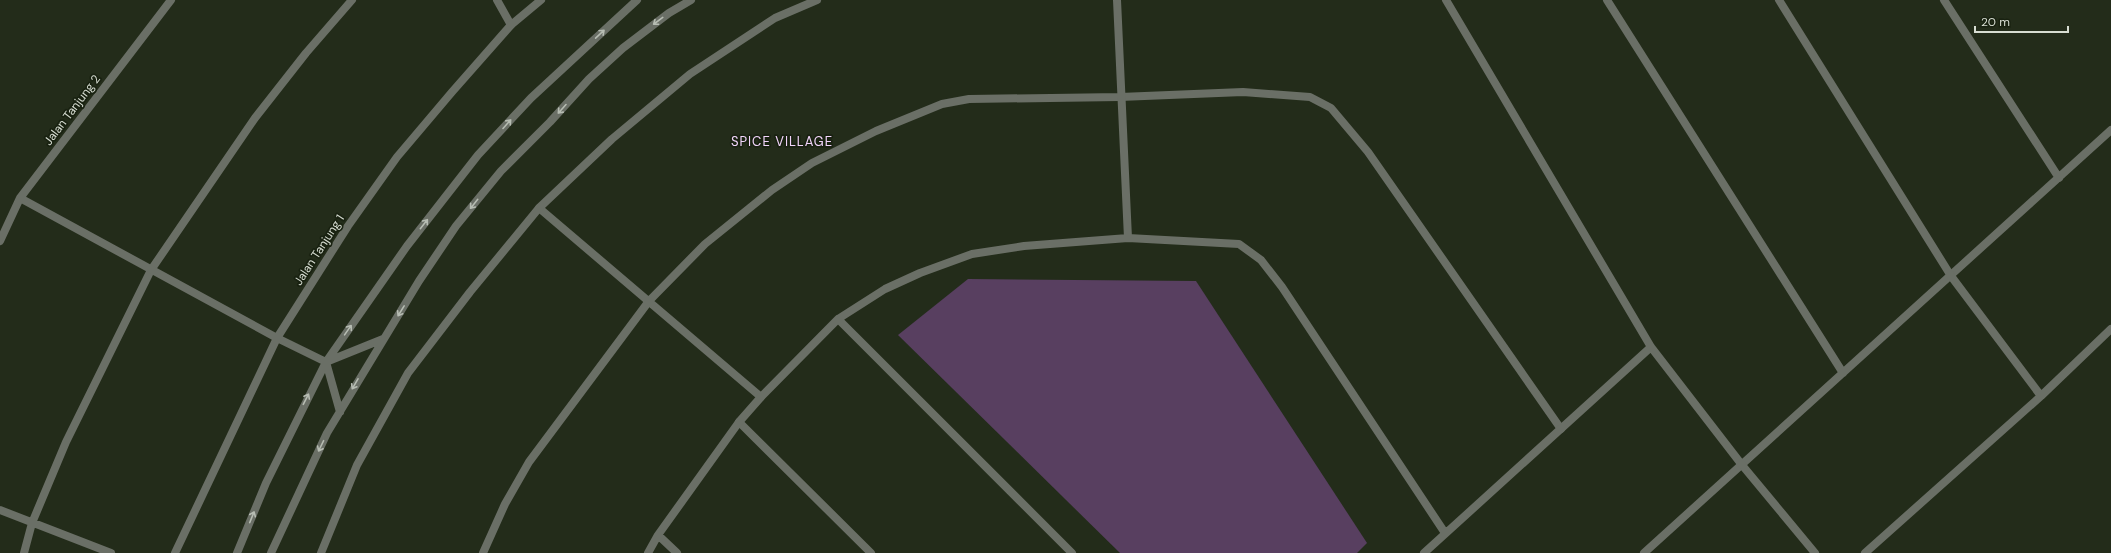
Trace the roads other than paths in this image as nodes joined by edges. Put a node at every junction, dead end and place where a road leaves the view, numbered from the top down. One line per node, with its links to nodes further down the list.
1 (172, 0): 17 (street, Jalan Tanjung 2)
2 (352, 0): 21 (street)
3 (497, 0): 13 (street)
4 (541, 0): 13 (street, Jalan Tanjung 1)
5 (637, 0): 29 (street, one-way to 5)
6 (690, 0): 27 (street, one-way to 27)
7 (817, 0): 18 (street)
8 (1117, 0): 14 (street)
9 (1446, 0): 28 (street)
10 (1607, 0): 30 (street)
11 (1778, 0): 22 (street)
12 (1944, 0): 16 (street)
13 (511, 25): 26 (street, Jalan Tanjung 1)
14 (1120, 96): 19 (street); 23 (street); 35 (street)
15 (2111, 130): 16 (street)
16 (2059, 178): 22 (street)
17 (20, 198): 20 (street, Jalan Tanjung 2); 21 (street)
18 (539, 208): 23 (street); 46 (street)
19 (1128, 238): 24 (street); 39 (street)
20 (0, 241)
21 (151, 270): 26 (street); 38 (street)
22 (1951, 276): 30 (street); 31 (street)
23 (649, 301): 32 (street); 47 (street)
24 (838, 319): 32 (street); 51 (street)
25 (2111, 329): 31 (street)
26 (277, 338): 29 (street); 43 (street, Jalan Tanjung 1)
27 (383, 339): 29 (street); 33 (street, one-way to 33)
28 (1651, 347): 35 (street); 36 (street)
29 (326, 362): 33 (street); 44 (street, one-way to 29)
30 (1843, 373): 36 (street)
31 (2041, 396): 55 (street)
32 (761, 397): 34 (street)
33 (340, 412): 45 (street, one-way to 45)
34 (739, 422): 40 (street); 50 (street)
35 (1561, 428): 39 (street)
36 (1742, 465): 53 (street); 54 (street)
37 (0, 510): 38 (street)
38 (32, 523): 41 (street); 42 (street)
39 (1445, 533): 52 (street)
40 (658, 535): 48 (street); 49 (street)
41 (24, 553)
42 (111, 553)
43 (175, 553)
44 (237, 553)
45 (271, 553)
46 (321, 553)
47 (483, 553)
48 (648, 553)
49 (677, 553)
50 (871, 553)
51 (1072, 553)
52 (1424, 553)
53 (1644, 553)
54 (1815, 553)
55 (1865, 553)

